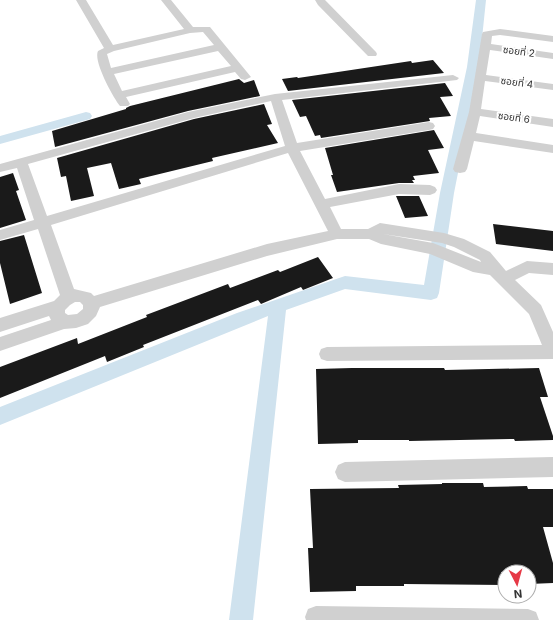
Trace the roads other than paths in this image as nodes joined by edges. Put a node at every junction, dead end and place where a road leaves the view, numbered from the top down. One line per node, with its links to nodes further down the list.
1 (81, 0): 8 (street)
2 (166, 0): 4 (street)
3 (320, 0): 9 (street)
4 (190, 30): 7 (street); 8 (street)
5 (553, 39): 6 (street)
6 (485, 46): 10 (street, ซอยที่ 2); 14 (street)
7 (220, 47): 11 (street); 12 (street)
8 (110, 49): 12 (street)
9 (372, 54)
10 (553, 56)
11 (237, 68): 12 (street); 13 (street)
12 (108, 72)
13 (245, 77)
14 (480, 77): 16 (street, ซอยที่ 4); 18 (street)
15 (453, 78): 17 (street)
16 (553, 87)
17 (274, 96): 22 (street); 24 (street)
18 (475, 112): 19 (street, ซอยที่ 6); 21 (street)
19 (553, 123)
20 (428, 126): 22 (street)
21 (469, 136): 23 (street); 26 (street)
22 (292, 148): 28 (street); 29 (street)
23 (553, 149)
24 (21, 162): 25 (street); 29 (street)
25 (0, 168)
26 (460, 169)
27 (430, 190): 28 (street)
28 (322, 204): 30 (street)
29 (42, 222): 31 (street); 34 (street)
30 (337, 234): 33 (street); 35 (street)
31 (0, 235)
32 (553, 268): 33 (street)
33 (499, 274): 39 (street)
34 (63, 302): 35 (street); 36 (street); 37 (street)
35 (91, 303): 36 (street)
36 (64, 322): 38 (street)
37 (0, 325)
38 (0, 344)
39 (553, 351): 40 (street)
40 (327, 354)
41 (553, 467): 42 (street)
42 (345, 472)
43 (316, 617): 44 (street)
44 (528, 620)

